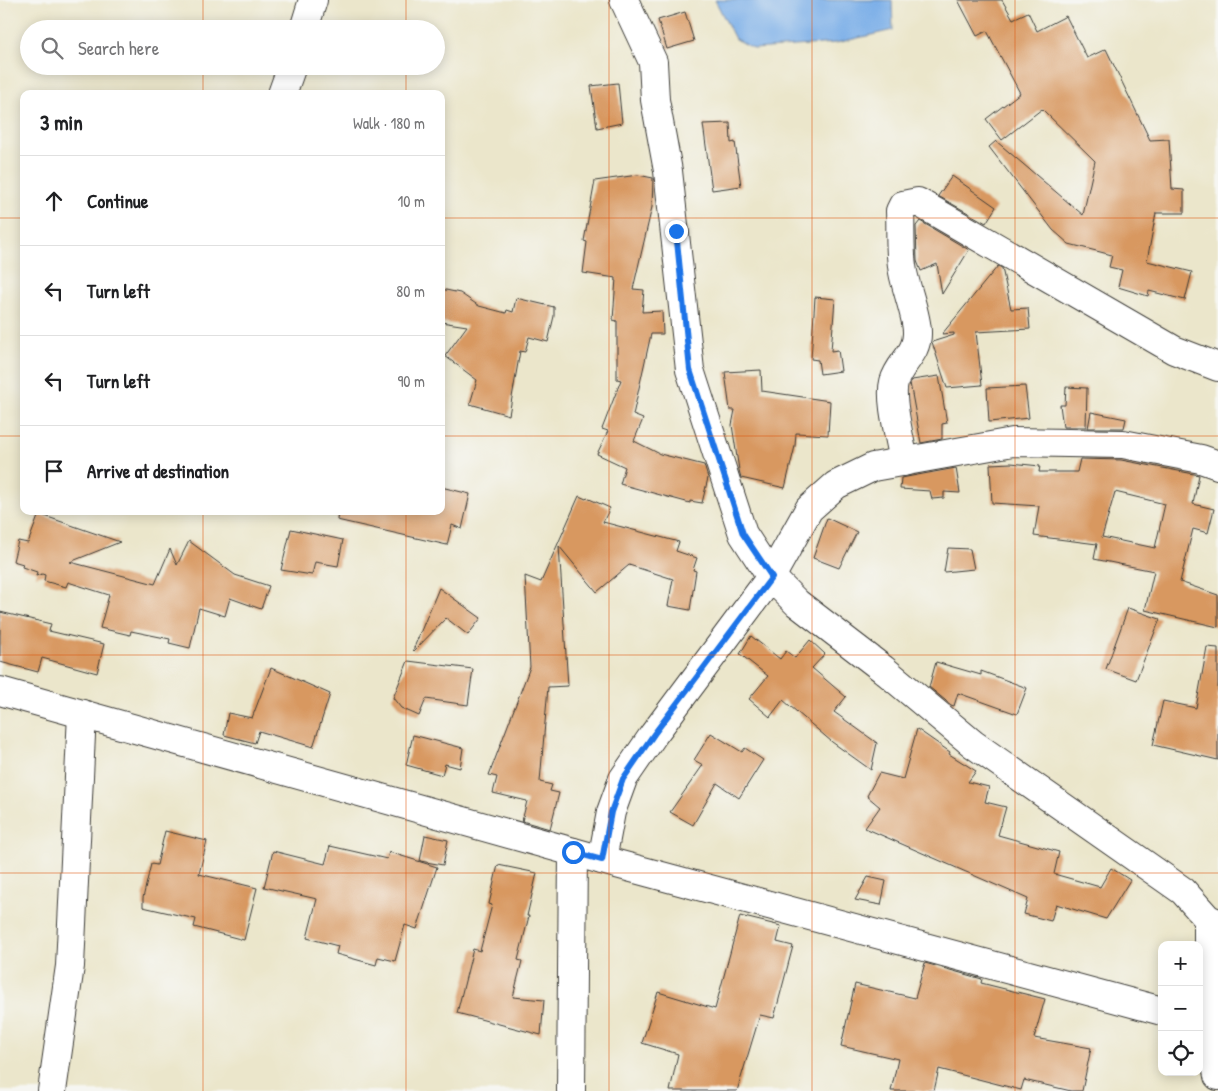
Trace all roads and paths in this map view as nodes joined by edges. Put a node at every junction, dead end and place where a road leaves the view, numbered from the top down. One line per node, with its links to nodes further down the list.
1 (313, 0): 3 (street)
2 (624, 0): 9 (street)
3 (307, 20)
4 (289, 75): 5 (street)
5 (283, 90)
6 (1218, 367): 7 (street)
7 (904, 462): 8 (street); 9 (street)
8 (1218, 466)
9 (772, 577): 13 (street); 14 (street)
10 (0, 690): 11 (street)
11 (82, 714): 12 (street); 18 (street)
12 (573, 852): 13 (street); 19 (street)
13 (602, 860): 15 (street)
14 (1213, 921): 16 (street)
15 (1158, 1010)
16 (1208, 1023): 17 (street)
17 (1218, 1076)
18 (52, 1091)
19 (571, 1091)

